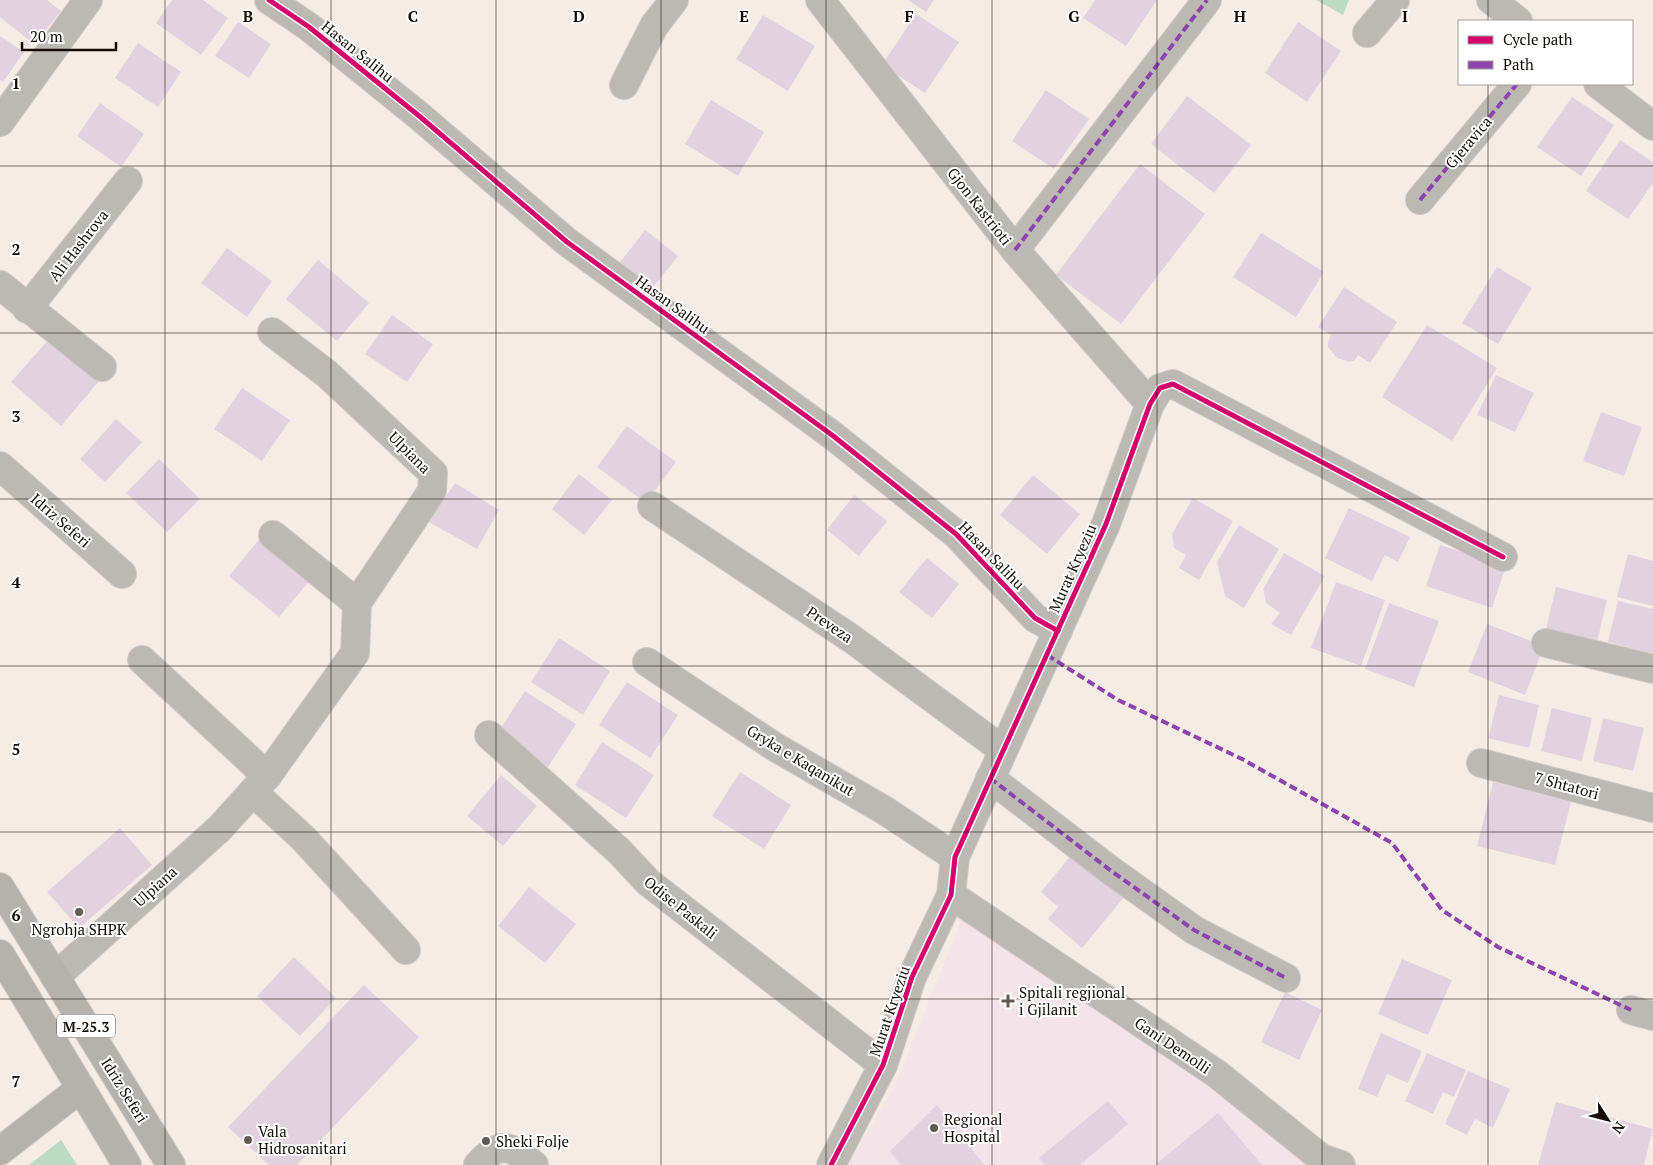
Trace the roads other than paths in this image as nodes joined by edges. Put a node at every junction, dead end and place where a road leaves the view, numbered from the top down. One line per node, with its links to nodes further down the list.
1 (88, 0): 13 (street)
2 (269, 0): 29 (street, Hasan Salihu)
3 (674, 0): 10 (street)
4 (820, 0): 17 (street, Gjon Kastrioti)
5 (1207, 0): 17 (street)
6 (1395, 0): 9 (street)
7 (1492, 0): 8 (street)
8 (1517, 20)
9 (1367, 33)
10 (624, 85)
11 (1516, 85): 16 (street, Gjeravica)
12 (1599, 85): 14 (street)
13 (0, 122)
14 (1653, 126)
15 (128, 181): 19 (street, Ali Hashrova)
16 (1420, 200)
17 (1015, 250): 22 (street, Gjon Kastrioti)
18 (0, 285): 19 (street)
19 (28, 309): 21 (street)
20 (272, 332): 28 (street, Ulpiana)
21 (102, 367)
22 (1150, 404): 26 (street, Murat Kryeziu); 29 (street, Murat Kryeziu)
23 (0, 466): 27 (street, Idriz Seferi)
24 (652, 506): 35 (street, Preveza)
25 (273, 535): 28 (street)
26 (1503, 556)
27 (122, 574)
28 (357, 603): 38 (street, Ulpiana)
29 (1058, 631): 35 (street, Murat Kryeziu)
30 (1546, 643): 33 (street)
31 (142, 660): 38 (street)
32 (647, 662): 40 (street, Gryka e Kaqanikut)
33 (1653, 669)
34 (489, 735): 47 (street, Odise Paskali)
35 (1003, 750): 37 (street, Murat Kryeziu)
36 (1481, 762): 39 (street, 7 Shtatori)
37 (990, 778): 40 (street, Murat Kryeziu); 46 (street)
38 (260, 784): 43 (street); 45 (street, Ulpiana)
39 (1653, 808)
40 (955, 857): 42 (street, Murat Kryeziu)
41 (0, 887): 45 (main road, Idriz Seferi / M-25.3)
42 (951, 894): 47 (street, Murat Kryeziu); 55 (street, Gani Demolli)
43 (406, 950)
44 (0, 954): 48 (main road, M-25.3)
45 (56, 977): 51 (main road, Idriz Seferi / M-25.3)
46 (1286, 978)
47 (883, 1065): 54 (street, Murat Kryeziu)
48 (81, 1088): 49 (main road); 50 (main road, M-25.3)
49 (0, 1151)
50 (127, 1165)
51 (171, 1165)
52 (478, 1165): 53 (street)
53 (534, 1165)
54 (831, 1165)
55 (1341, 1165)

